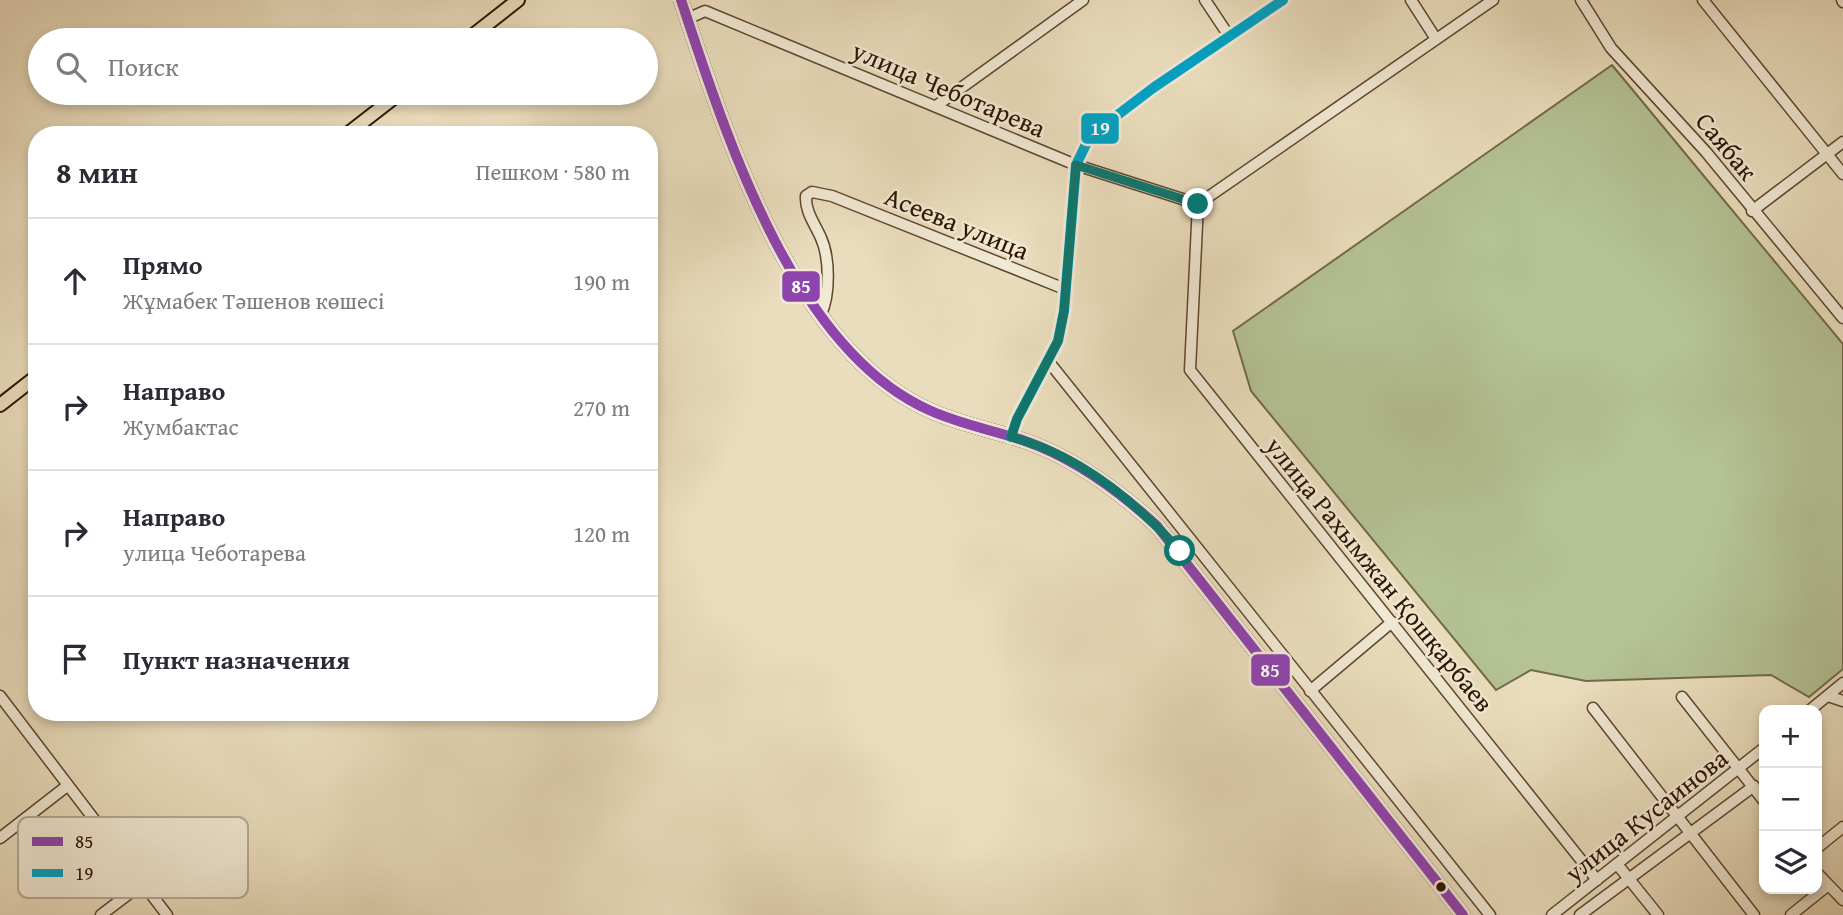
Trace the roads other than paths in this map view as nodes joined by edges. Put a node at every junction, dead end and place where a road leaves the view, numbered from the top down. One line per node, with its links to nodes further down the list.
1 (518, 0): 11 (main road)
2 (681, 0): 10 (main road)
3 (1083, 0): 15 (street)
4 (1205, 0): 12 (street)
5 (1283, 0): 12 (street)
6 (1411, 0): 13 (street)
7 (1493, 0): 13 (street)
8 (1581, 0): 22 (street, Саябак)
9 (1703, 0): 18 (street)
10 (687, 19): 15 (street, улица Чеботарева); 24 (main road)
11 (482, 28)
12 (1229, 36): 19 (street)
13 (1436, 39): 21 (street)
14 (385, 105): 16 (main road)
15 (936, 106): 19 (street, улица Чеботарева)
16 (358, 126)
17 (1843, 142): 18 (street)
18 (1827, 155): 20 (street); 22 (street)
19 (1076, 165): 21 (street, улица Чеботарева); 23 (street)
20 (1843, 174)
21 (1198, 204): 30 (street, улица Рахымжан Қошқарбаев)
22 (1752, 211): 25 (street, Саябак)
23 (1065, 289): 24 (street, Асеева улица); 26 (street)
24 (821, 314): 29 (main road)
25 (1843, 318)
26 (1049, 362): 29 (street); 32 (street)
27 (28, 383): 28 (main road)
28 (0, 405)
29 (1011, 437): 40 (main road)
30 (1392, 622): 32 (street); 57 (street, улица Рахымжан Қошқарбаев)
31 (1843, 683): 35 (street)
32 (1310, 691): 37 (street)
33 (0, 696): 43 (street)
34 (1682, 696): 42 (street)
35 (1828, 696): 36 (street); 38 (street)
36 (1843, 701)
37 (1321, 705): 40 (street); 66 (street)
38 (1816, 705)
39 (1593, 708): 48 (street)
40 (1307, 717): 65 (main road)
41 (1759, 752): 42 (street, улица Кусаинова)
42 (1741, 768): 44 (street); 48 (street, улица Кусаинова)
43 (67, 786): 46 (street); 47 (street)
44 (1754, 786): 45 (street); 51 (street)
45 (1759, 794)
46 (27, 817)
47 (91, 817)
48 (1677, 817): 51 (street); 54 (street, улица Кусаинова)
49 (18, 824): 52 (street)
50 (1843, 827): 53 (street)
51 (1689, 832): 55 (street); 69 (street)
52 (0, 838)
53 (1822, 844)
54 (1617, 864): 55 (street); 57 (street, улица Кусаинова)
55 (1629, 879): 67 (street); 68 (street)
56 (1822, 879): 58 (street)
57 (1597, 880): 62 (street, улица Кусаинова)
58 (1828, 886): 61 (street); 70 (street)
59 (123, 898): 63 (street)
60 (154, 898): 64 (street)
61 (1843, 900)
62 (1559, 913)
63 (101, 915)
64 (167, 915)
65 (1463, 915)
66 (1490, 915)
67 (1580, 915)
68 (1658, 915)
69 (1754, 915)
70 (1791, 915)

